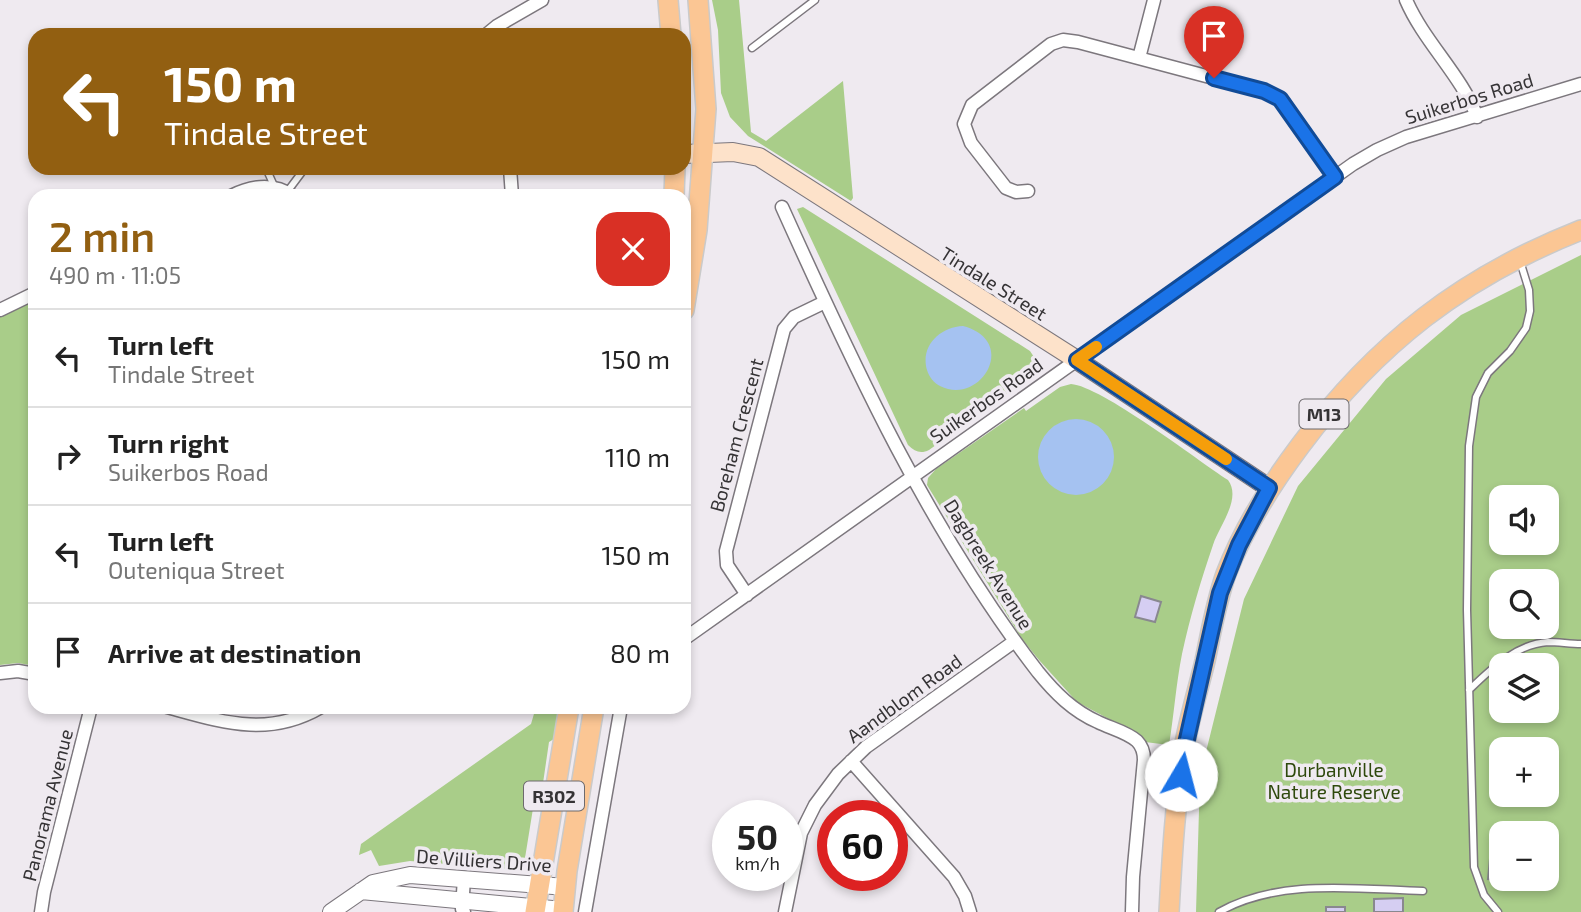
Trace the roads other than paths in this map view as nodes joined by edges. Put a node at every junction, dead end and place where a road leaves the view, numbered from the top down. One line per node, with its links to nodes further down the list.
1 (541, 0): 7 (street)
2 (668, 0): 8 (main road)
3 (698, 0): 13 (main road)
4 (815, 0): 9 (lane)
5 (1154, 0): 10 (street)
6 (1406, 0): 12 (street)
7 (495, 28)
8 (670, 28)
9 (752, 48)
10 (1139, 58): 16 (street); 19 (street)
11 (1581, 84): 12 (street, Suikerbos Road)
12 (1477, 117): 16 (street, Suikerbos Road)
13 (693, 153): 23 (main road); 27 (main road, Tindale Street)
14 (272, 175): 17 (lane)
15 (299, 175): 18 (lane)
16 (1335, 177): 27 (street, Suikerbos Road)
17 (283, 189)
18 (288, 189)
19 (1028, 191)
20 (782, 207): 25 (street, Dagbreek Avenue)
21 (1581, 230): 22 (main road, M13)
22 (1518, 257): 29 (main road, M13); 36 (lane)
23 (691, 267)
24 (28, 296): 26 (street)
25 (825, 302): 28 (street, Dagbreek Avenue); 30 (street, Boreham Crescent)
26 (0, 310)
27 (1077, 360): 28 (street, Suikerbos Road); 29 (main road, Tindale Street)
28 (911, 477): 30 (street, Suikerbos Road); 32 (street, Dagbreek Avenue)
29 (1269, 488): 58 (main road, M13)
30 (747, 595): 31 (street, Suikerbos Road)
31 (691, 634)
32 (1015, 641): 43 (street, Aandblom Road); 57 (street, Dagbreek Avenue)
33 (1581, 644): 36 (lane)
34 (0, 673): 35 (street)
35 (28, 673)
36 (1469, 690): 60 (lane)
37 (89, 714): 52 (street, Panorama Avenue)
38 (193, 714): 39 (street)
39 (305, 714)
40 (568, 714): 45 (main road, R302)
41 (593, 714): 46 (main road, R302)
42 (620, 714): 54 (street)
43 (851, 761): 55 (street, Aandblom Road); 56 (street)
44 (464, 878): 45 (street, De Villiers Drive); 47 (street, De Villiers Drive); 49 (street)
45 (538, 884): 46 (street, De Villiers Drive); 50 (main road, R302)
46 (566, 887): 51 (main road, R302)
47 (361, 891): 49 (street); 53 (street, De Villiers Drive)
48 (1423, 891): 59 (lane)
49 (464, 906): 50 (street)
50 (535, 909): 51 (street)
51 (563, 911)
52 (41, 912)
53 (331, 912)
54 (584, 912)
55 (785, 912)
56 (970, 912)
57 (1132, 912)
58 (1169, 912)
59 (1219, 912)
60 (1497, 912)

